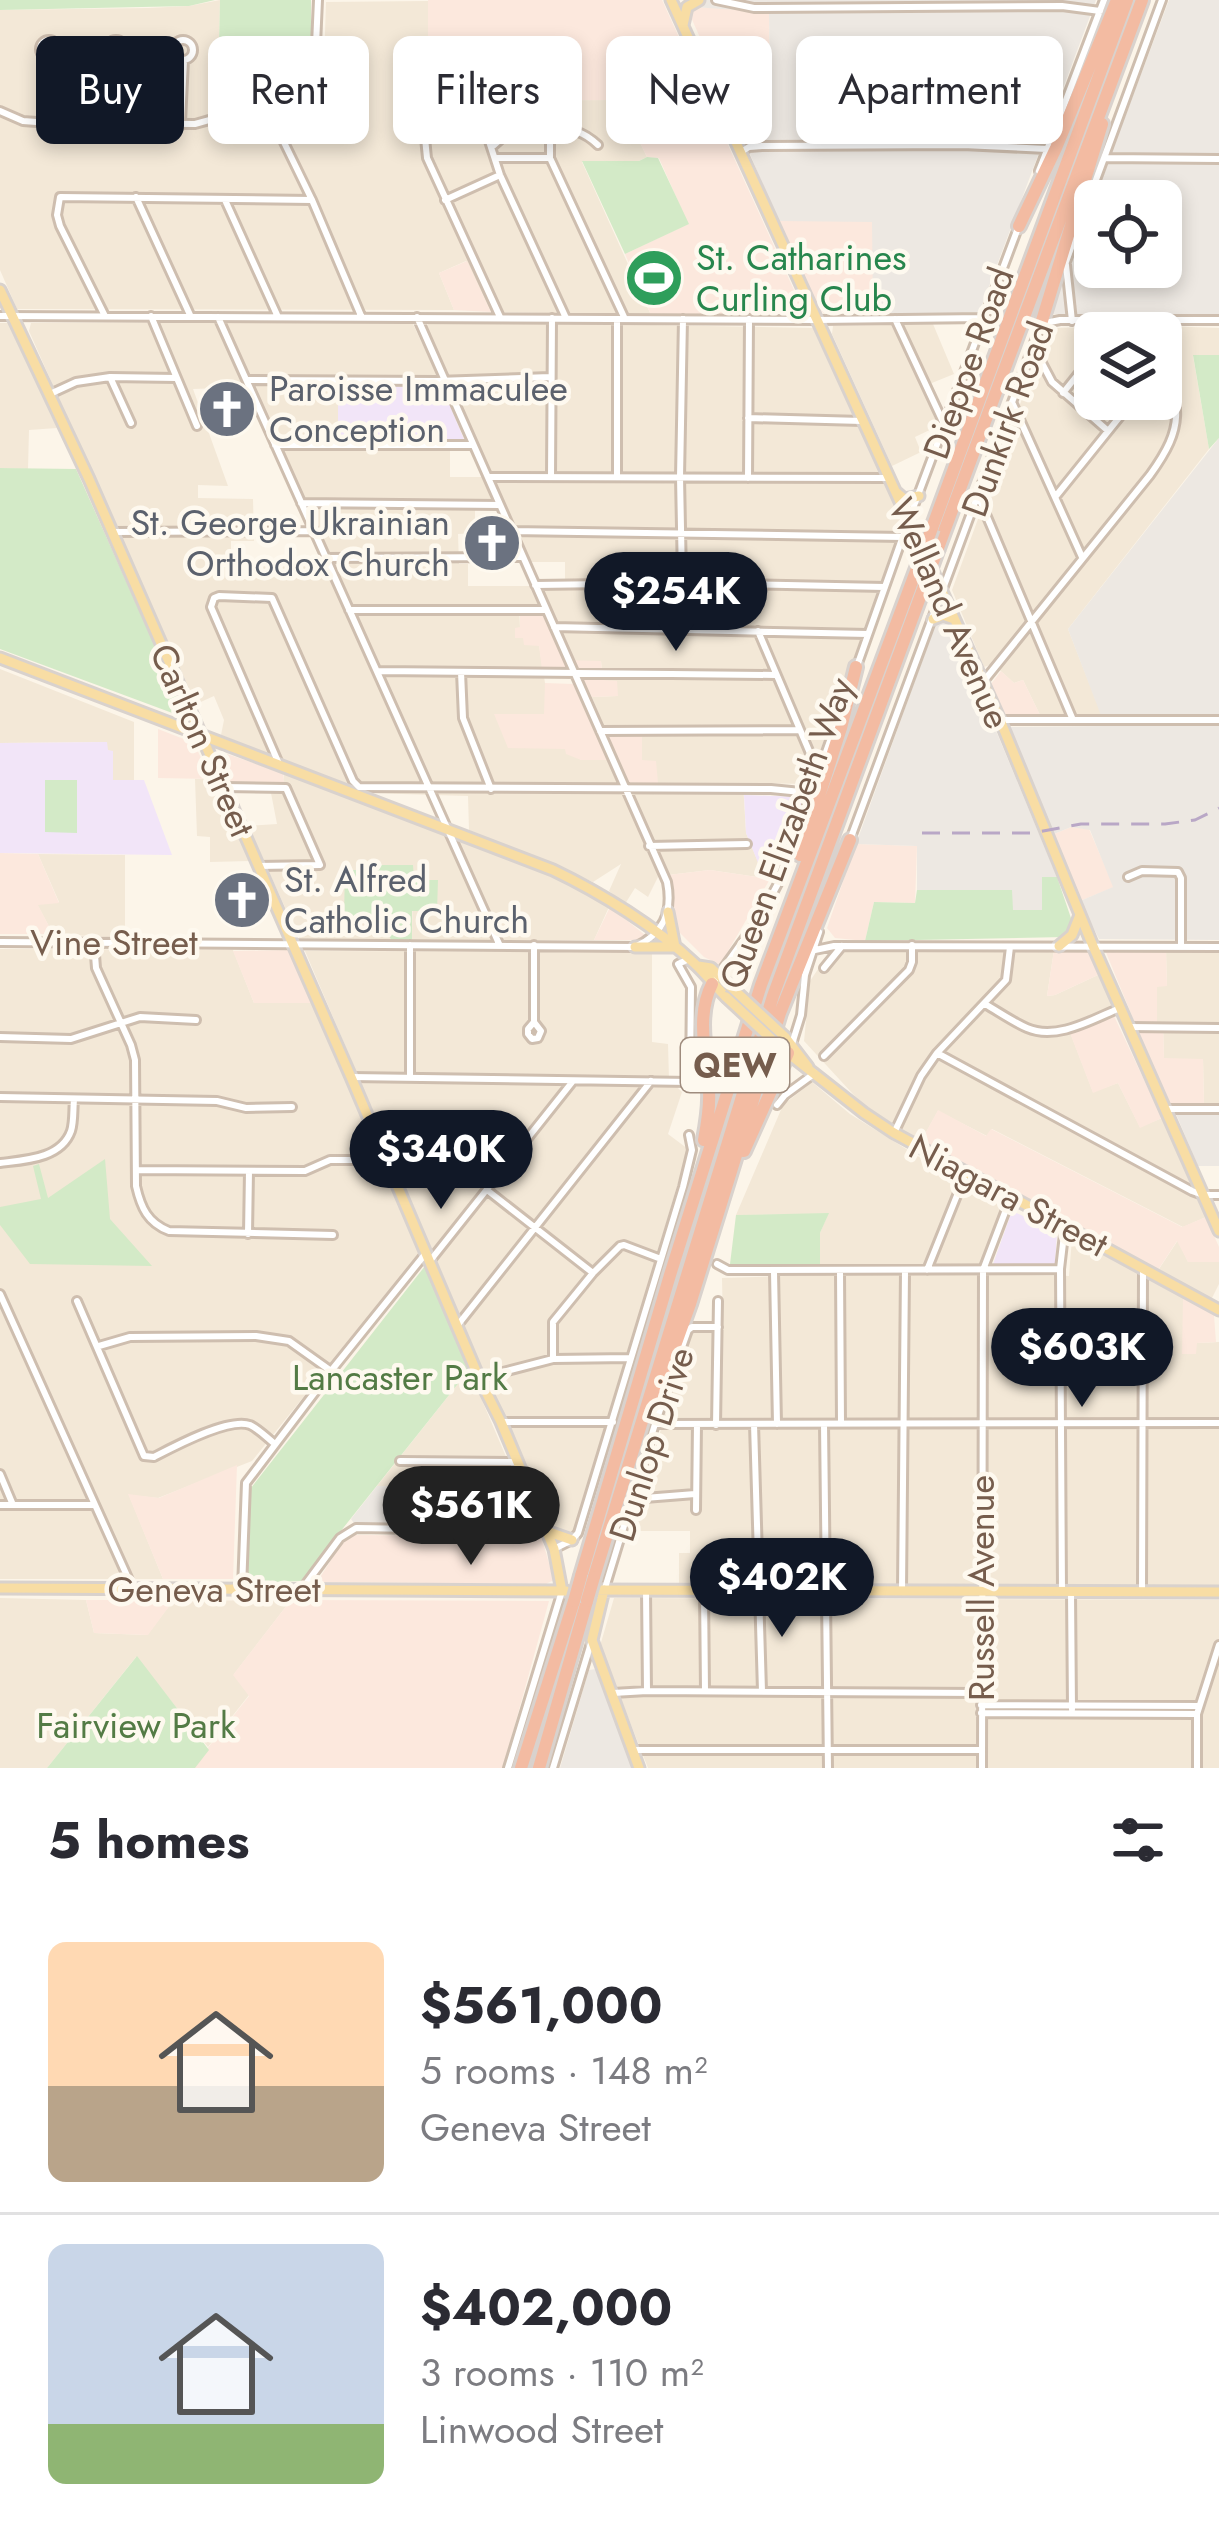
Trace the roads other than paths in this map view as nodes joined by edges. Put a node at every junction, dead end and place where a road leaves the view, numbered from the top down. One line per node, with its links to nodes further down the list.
1 (318, 0): 12 (street)
2 (671, 0): 11 (main road, Welland Avenue)
3 (699, 0): 11 (main road)
4 (716, 0): 10 (street)
5 (1104, 0): 10 (street, Dieppe Road)
6 (1117, 0): 31 (highway)
7 (1126, 0): 160 (highway, Queen Elizabeth Way / QEW, bridge)
8 (1142, 0): 13 (highway, Queen Elizabeth Way / QEW)
9 (1162, 0): 24 (street, Dunkirk Road)
10 (1100, 10): 20 (street, Dieppe Road)
11 (682, 25): 21 (main road, Welland Avenue)
12 (316, 36)
13 (1113, 78): 34 (highway); 242 (highway, Queen Elizabeth Way / QEW, bridge)
14 (0, 111): 15 (street)
15 (36, 122)
16 (285, 144): 29 (street)
17 (425, 144): 30 (street)
18 (598, 145): 23 (street)
19 (493, 146): 22 (street)
20 (1048, 148): 21 (street); 31 (street, Dieppe Road)
21 (740, 152): 51 (main road, Welland Avenue)
22 (496, 158): 23 (street); 26 (street)
23 (550, 158): 46 (street)
24 (1104, 158): 25 (street); 32 (street, Dunkirk Road)
25 (1219, 159)
26 (500, 176): 30 (street); 45 (street)
27 (136, 197): 28 (street); 35 (street); 37 (street)
28 (224, 199): 29 (street); 40 (street)
29 (312, 200): 43 (street)
30 (445, 200): 42 (street)
31 (1019, 226): 47 (street, Dieppe Road)
32 (1066, 262): 34 (street, Dunkirk Road); 55 (street)
33 (0, 290): 39 (main road, Carlton Street)
34 (1048, 305): 52 (street); 56 (highway)
35 (105, 316): 36 (street); 39 (street)
36 (151, 316): 37 (street); 60 (street)
37 (191, 316): 38 (street)
38 (218, 316): 40 (street); 61 (street)
39 (6, 317): 65 (main road, Carlton Street)
40 (278, 317): 43 (street)
41 (417, 317): 42 (street); 43 (street); 62 (street)
42 (500, 317): 44 (street)
43 (362, 318)
44 (552, 318): 45 (street); 59 (street)
45 (566, 318): 46 (street)
46 (621, 318): 48 (street); 79 (street)
47 (984, 318): 50 (street); 72 (street, Dieppe Road)
48 (683, 319): 49 (street); 80 (street)
49 (748, 319): 51 (street); 67 (street)
50 (895, 319): 51 (street); 72 (street)
51 (818, 320): 70 (main road, Welland Avenue)
52 (1060, 320): 55 (street); 56 (street)
53 (1182, 320): 54 (street)
54 (1219, 320)
55 (1072, 321)
56 (1041, 324): 57 (street, Dunkirk Road)
57 (1033, 346): 64 (street); 66 (street, Dunkirk Road)
58 (110, 377): 60 (street); 65 (street); 71 (street)
59 (550, 377): 62 (street); 78 (street)
60 (176, 378): 73 (street)
61 (246, 380): 62 (street); 75 (street)
62 (444, 380): 76 (street)
63 (1074, 380): 64 (street)
64 (1064, 393): 74 (street)
65 (50, 394): 92 (main road, Carlton Street)
66 (1012, 402): 84 (street, Dunkirk Road); 86 (street)
67 (748, 418): 70 (street); 81 (street)
68 (1116, 420): 74 (street)
69 (1176, 420): 97 (street)
70 (862, 421): 82 (main road, Welland Avenue)
71 (131, 423)
72 (944, 425): 85 (street, Dieppe Road)
73 (197, 426)
74 (1107, 430): 86 (street)
75 (275, 445): 76 (street); 87 (street)
76 (473, 446): 77 (street)
77 (488, 477): 78 (street); 88 (street)
78 (550, 477): 79 (street)
79 (617, 477): 80 (street)
80 (680, 477): 81 (street); 93 (street)
81 (748, 478): 82 (street)
82 (889, 478): 83 (main road, Welland Avenue)
83 (897, 493): 85 (main road); 89 (main road, Welland Avenue)
84 (978, 495): 101 (street, Dunkirk Road); 106 (street)
85 (919, 496): 89 (street, Dieppe Road)
86 (1056, 496): 97 (street)
87 (301, 503): 88 (street); 90 (street)
88 (500, 505): 91 (street)
89 (909, 519): 94 (street, Dieppe Road); 101 (main road, Welland Avenue)
90 (313, 531): 92 (street); 96 (street)
91 (512, 531): 93 (street); 95 (street)
92 (112, 532): 118 (main road, Carlton Street)
93 (681, 532): 94 (street); 98 (street)
94 (903, 537): 100 (street, Dieppe Road)
95 (523, 557): 96 (street); 99 (street)
96 (326, 558): 102 (street)
97 (1082, 558): 106 (street)
98 (682, 583): 99 (street); 100 (street); 108 (street)
99 (535, 585): 103 (street)
100 (885, 587): 110 (street, Dieppe Road)
101 (943, 592): 104 (street, Dunkirk Road); 105 (main road, Welland Avenue)
102 (349, 610): 103 (street); 113 (street)
103 (546, 610): 107 (street)
104 (933, 619): 105 (main road); 136 (street, Dunkirk Road)
105 (954, 619): 117 (main road, Welland Avenue)
106 (1030, 622): 117 (street); 120 (street)
107 (554, 627): 108 (street); 115 (street)
108 (683, 629): 109 (street)
109 (757, 630): 110 (street); 116 (street)
110 (868, 634): 112 (street, Dieppe Road)
111 (0, 658): 122 (main road, Niagara Street)
112 (856, 667): 129 (street, Dieppe Road); 160 (highway)
113 (376, 670): 114 (street); 133 (street)
114 (461, 672): 115 (street); 131 (street)
115 (575, 675): 116 (street); 124 (street)
116 (776, 675): 123 (street)
117 (982, 682): 119 (main road, Welland Avenue)
118 (182, 695): 122 (main road); 125 (main road, Carlton Street)
119 (1000, 720): 120 (street); 142 (main road, Welland Avenue)
120 (1073, 720): 121 (street)
121 (1219, 720)
122 (168, 721): 125 (main road, Niagara Street)
123 (799, 730): 124 (street); 129 (street)
124 (599, 731): 132 (street)
125 (200, 734): 126 (main road, Niagara Street); 128 (main road, Carlton Street)
126 (238, 748): 127 (main road, Niagara Street); 128 (main road)
127 (278, 764): 133 (street); 135 (main road, Niagara Street)
128 (215, 766): 130 (main road, Carlton Street)
129 (820, 770): 134 (street, Dieppe Road)
130 (224, 787): 139 (main road, Carlton Street); 139 (street)
131 (491, 788): 132 (street); 133 (street)
132 (625, 788): 134 (street); 138 (street)
133 (428, 789): 135 (street)
134 (812, 793): 164 (street, Dieppe Road)
135 (446, 828): 144 (main road, Niagara Street); 150 (street)
136 (850, 840): 143 (street, Dunkirk Road); 199 (highway)
137 (747, 844): 138 (street)
138 (649, 845): 141 (street)
139 (259, 866): 147 (main road, Carlton Street)
140 (1128, 878): 156 (street)
141 (668, 912): 144 (street); 159 (main road)
142 (1080, 915): 154 (main road); 155 (main road, Welland Avenue)
143 (820, 931): 151 (street); 161 (street, Dunkirk Road)
144 (656, 933): 158 (street); 159 (main road, Niagara Street)
145 (0, 942): 146 (street, Vine Street)
146 (94, 942): 147 (street, Vine Street); 168 (street)
147 (292, 944): 148 (street, Vine Street); 177 (main road, Carlton Street)
148 (410, 945): 150 (street, Vine Street); 178 (street)
149 (533, 945): 150 (street, Vine Street); 158 (street, Vine Street); 169 (street)
150 (500, 946)
151 (838, 946): 152 (street); 161 (street); 163 (street)
152 (912, 946): 153 (street); 175 (street)
153 (1010, 946): 154 (street); 165 (street)
154 (1059, 946): 155 (street)
155 (1093, 946): 156 (street); 166 (main road, Welland Avenue)
156 (1181, 946): 157 (street)
157 (1219, 946)
158 (635, 947): 159 (main road)
159 (675, 947): 162 (main road, Niagara Street)
160 (774, 949): 216 (highway, Queen Elizabeth Way / QEW)
161 (812, 952): 173 (street, Dunkirk Road)
162 (694, 963): 164 (main road, Niagara Street); 180 (street)
163 (824, 968)
164 (716, 979): 173 (main road, Niagara Street, bridge); 216 (highway)
165 (985, 1004): 166 (street); 174 (street)
166 (1120, 1007): 170 (main road, Welland Avenue)
167 (196, 1020): 168 (street)
168 (121, 1022): 172 (street); 183 (street)
169 (534, 1022)
170 (1129, 1027): 171 (street); 186 (main road, Welland Avenue)
171 (1219, 1028)
172 (0, 1036)
173 (786, 1045): 176 (main road, Niagara Street); 199 (highway)
174 (937, 1053): 188 (street); 196 (street)
175 (824, 1056)
176 (811, 1070): 184 (street); 188 (main road, Niagara Street)
177 (351, 1077): 178 (street); 190 (main road, Carlton Street)
178 (410, 1078): 179 (street)
179 (573, 1081): 180 (street); 195 (street)
180 (651, 1081): 201 (street)
181 (0, 1097): 182 (street)
182 (74, 1100): 183 (street); 191 (street)
183 (135, 1101): 185 (street); 192 (street)
184 (777, 1105)
185 (292, 1107)
186 (1165, 1109): 187 (street); 196 (main road, Welland Avenue)
187 (1219, 1109)
188 (894, 1133): 194 (main road, Niagara Street)
189 (689, 1136): 206 (street)
190 (385, 1160): 193 (street); 205 (main road, Carlton Street)
191 (0, 1162)
192 (136, 1170): 193 (street); 203 (street)
193 (249, 1171): 203 (street)
194 (966, 1173): 198 (main road, Niagara Street); 212 (street)
195 (486, 1189): 201 (street); 205 (street)
196 (1203, 1195): 197 (street); 202 (main road, Welland Avenue)
197 (1219, 1195)
198 (1013, 1199): 200 (main road, Niagara Street); 213 (street, Russell Avenue)
199 (721, 1203): 242 (highway)
200 (1065, 1226): 208 (street); 209 (main road, Niagara Street)
201 (535, 1227): 215 (street); 221 (street)
202 (1219, 1231)
203 (248, 1234): 204 (street)
204 (334, 1235)
205 (428, 1257): 221 (main road, Carlton Street); 226 (street)
206 (662, 1260): 215 (street); 224 (street)
207 (717, 1264): 210 (street)
208 (1060, 1268): 213 (street); 239 (street)
209 (1143, 1268): 220 (main road, Niagara Street); 240 (street)
210 (774, 1270): 214 (street); 234 (street)
211 (905, 1270): 212 (street); 214 (street); 237 (street)
212 (927, 1270): 213 (street)
213 (983, 1270): 238 (street, Russell Avenue)
214 (840, 1271): 236 (street)
215 (593, 1273): 225 (street)
216 (670, 1275): 256 (highway, Queen Elizabeth Way / QEW)
217 (0, 1294): 251 (street)
218 (77, 1300): 223 (street)
219 (718, 1301): 222 (street)
220 (1219, 1310)
221 (457, 1326): 227 (main road, Carlton Street)
222 (718, 1327): 230 (street, Dunlop Drive); 232 (street)
223 (98, 1347): 226 (street); 243 (street)
224 (630, 1358): 225 (street); 229 (street)
225 (553, 1359): 227 (street)
226 (331, 1371): 243 (street)
227 (478, 1378): 228 (main road, Carlton Street)
228 (501, 1422): 229 (street); 245 (main road, Carlton Street)
229 (613, 1422): 254 (street)
230 (655, 1424): 231 (street); 248 (street, Dunlop Drive)
231 (697, 1424): 232 (street); 247 (street)
232 (716, 1424): 233 (street)
233 (754, 1424): 234 (street); 264 (street)
234 (777, 1424): 235 (street)
235 (824, 1424): 236 (street); 265 (street)
236 (841, 1424): 237 (street)
237 (903, 1424): 238 (street); 266 (street)
238 (981, 1424): 239 (street); 268 (street, Russell Avenue)
239 (1061, 1424): 240 (street); 269 (street)
240 (1142, 1424): 241 (street); 267 (street)
241 (1219, 1424)
242 (638, 1431): 256 (highway, Queen Elizabeth Way / QEW)
243 (275, 1444): 259 (street)
244 (400, 1461): 245 (street)
245 (517, 1462): 253 (main road, Carlton Street)
246 (0, 1474): 250 (street)
247 (695, 1494): 248 (street); 252 (street)
248 (632, 1499): 261 (street, Dunlop Drive)
249 (0, 1505): 250 (street)
250 (13, 1505): 251 (street)
251 (94, 1505): 258 (street)
252 (696, 1510)
253 (545, 1531): 254 (main road); 255 (main road, Carlton Street); 260 (street)
254 (572, 1540): 255 (street)
255 (554, 1549): 271 (main road, Carlton Street)
256 (587, 1577): 271 (highway, Queen Elizabeth Way / QEW, bridge)
257 (0, 1588): 258 (main road, Geneva Street)
258 (133, 1588): 259 (main road, Geneva Street)
259 (242, 1589): 260 (main road, Geneva Street)
260 (302, 1589): 271 (main road, Geneva Street)
261 (604, 1590): 262 (main road, Geneva Street); 271 (main road, Geneva Street); 272 (main road, Dunlop Drive)
262 (646, 1590): 263 (main road, Geneva Street); 274 (street)
263 (704, 1590): 264 (main road, Geneva Street); 275 (street)
264 (760, 1590): 265 (main road, Geneva Street); 276 (street)
265 (826, 1590): 266 (main road, Geneva Street); 277 (street)
266 (902, 1590): 268 (main road, Geneva Street)
267 (1142, 1591): 269 (main road, Geneva Street); 270 (main road, Geneva Street)
268 (981, 1592): 269 (main road, Geneva Street); 278 (street, Russell Avenue)
269 (1066, 1592): 281 (street)
270 (1219, 1592)
271 (574, 1598): 286 (street); 287 (highway, Queen Elizabeth Way / QEW); 288 (highway, Queen Elizabeth Way / QEW)
272 (592, 1640): 279 (main road); 289 (street, Dunlop Drive)
273 (1219, 1645): 282 (street)
274 (647, 1691): 275 (street); 279 (street)
275 (705, 1691): 276 (street)
276 (762, 1691): 277 (street)
277 (828, 1691): 278 (street); 283 (street)
278 (981, 1693): 280 (street, Russell Avenue)
279 (610, 1694): 284 (main road)
280 (981, 1709): 281 (street); 285 (street, Russell Avenue)
281 (1072, 1709): 282 (street)
282 (1198, 1710): 293 (street)
283 (828, 1748): 284 (street); 285 (street); 291 (street)
284 (632, 1750): 290 (main road)
285 (982, 1750): 292 (street, Russell Avenue)
286 (508, 1768)
287 (521, 1768)
288 (539, 1768)
289 (553, 1768)
290 (639, 1768)
291 (828, 1768)
292 (982, 1768)
293 (1197, 1768)

